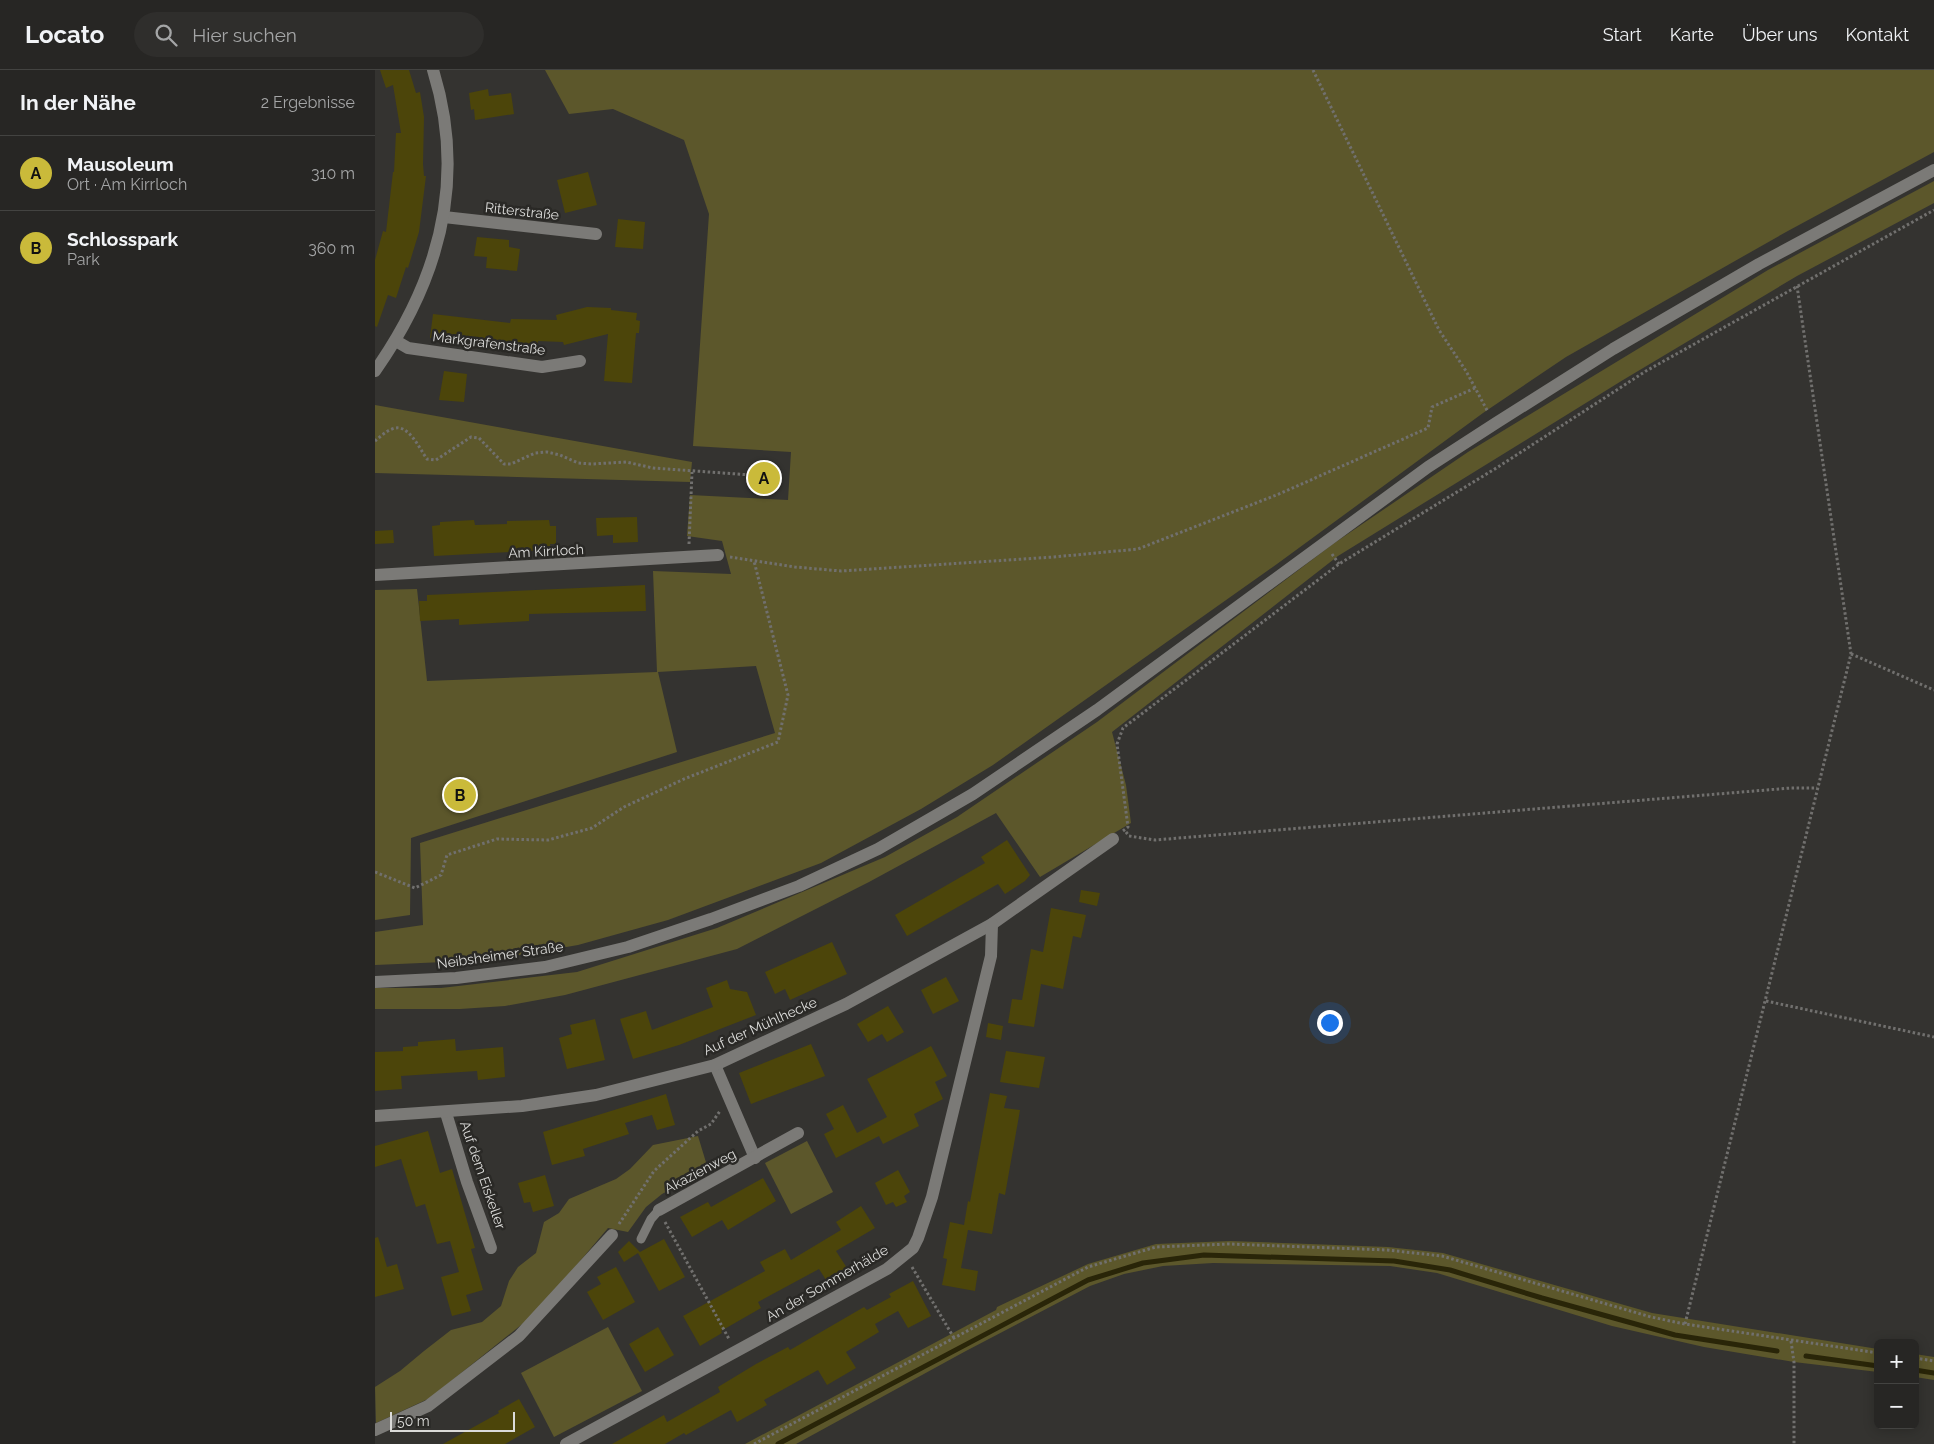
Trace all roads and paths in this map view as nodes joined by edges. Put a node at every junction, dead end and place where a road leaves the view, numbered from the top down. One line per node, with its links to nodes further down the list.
1 (433, 70): 5 (street)
2 (1313, 70): 11 (path)
3 (1934, 170): 14 (street, Neibsheimer Straße)
4 (1934, 210): 7 (path)
5 (444, 217): 6 (street, Ritterstraße); 8 (street)
6 (596, 234)
7 (1797, 286): 22 (path); 25 (path)
8 (396, 341): 9 (street, Markgrafenstraße); 10 (street)
9 (580, 362)
10 (375, 371)
11 (1475, 388): 12 (path); 20 (path)
12 (1488, 412): 13 (path); 14 (path)
13 (1481, 417)
14 (1496, 423): 29 (street, Neibsheimer Straße)
15 (375, 441): 16 (path)
16 (692, 472): 17 (path); 19 (path)
17 (751, 475)
18 (718, 555): 19 (street, Am Kirrloch); 20 (path)
19 (688, 557): 21 (street, Am Kirrloch)
20 (754, 561): 27 (path)
21 (375, 576)
22 (1851, 654): 23 (path); 24 (path)
23 (1934, 690)
24 (1817, 788): 25 (path); 30 (path)
25 (1124, 830): 26 (path)
26 (1113, 839): 28 (street, Auf der Mühlhecke)
27 (375, 872)
28 (992, 924): 32 (street, Auf der Mühlhecke); 42 (street, An der Sommerhälde)
29 (375, 982)
30 (1766, 1001): 31 (path); 43 (path)
31 (1934, 1037)
32 (715, 1065): 33 (street, Akazienweg); 34 (street, Auf der Mühlhecke)
33 (731, 1103): 37 (street, Akazienweg); 39 (path)
34 (446, 1113): 35 (street, Auf der Mühlhecke); 41 (street, Auf dem Eiskeller)
35 (375, 1116)
36 (798, 1133): 37 (street, Akazienweg)
37 (755, 1158): 38 (street, Akazienweg)
38 (659, 1210): 40 (lane); 46 (path)
39 (612, 1235): 50 (street)
40 (641, 1239)
41 (491, 1248)
42 (905, 1256): 44 (path); 46 (street, An der Sommerhälde)
43 (1685, 1324): 44 (path); 45 (path)
44 (954, 1338): 52 (path)
45 (1791, 1341): 47 (path); 53 (path)
46 (737, 1352): 51 (street, An der Sommerhälde)
47 (1874, 1352)
48 (1919, 1359): 49 (path)
49 (1934, 1361)
50 (375, 1430)
51 (566, 1444)
52 (753, 1444)
53 (1794, 1444)

